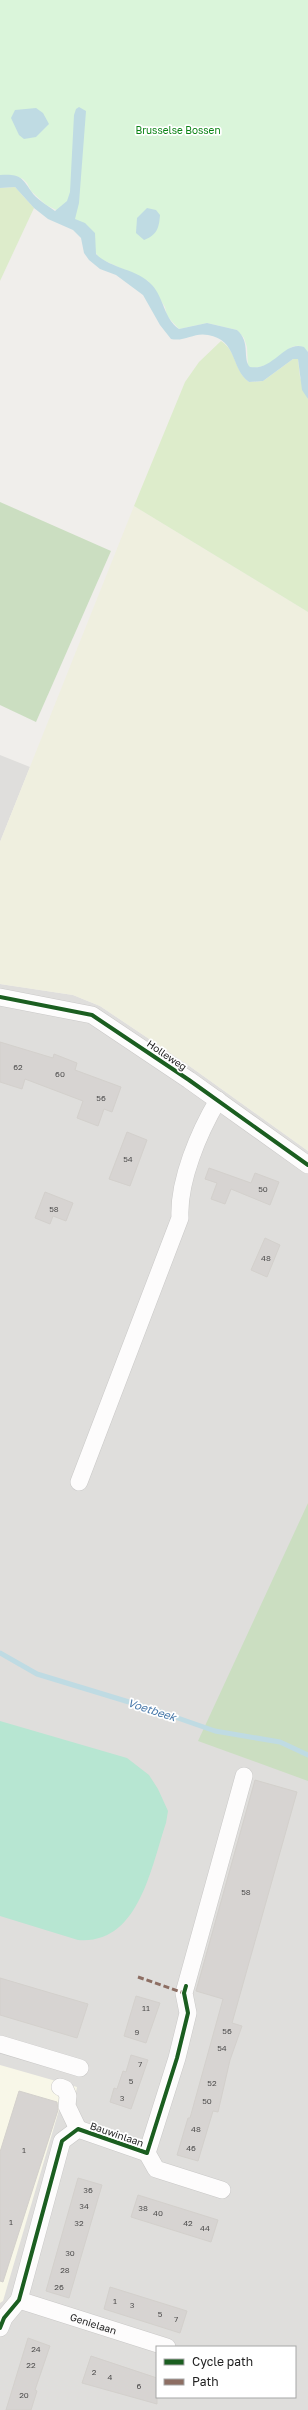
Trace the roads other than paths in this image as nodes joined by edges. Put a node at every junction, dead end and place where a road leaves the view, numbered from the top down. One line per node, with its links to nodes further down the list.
1 (0, 997): 2 (street, Holleweg)
2 (218, 1100): 3 (street, Holleweg); 4 (street)
3 (308, 1165)
4 (79, 1482)
5 (244, 1776): 10 (street, Bauwinlaan)
6 (0, 2044): 7 (street)
7 (80, 2068)
8 (60, 2087): 9 (street)
9 (78, 2129): 10 (street, Bauwinlaan); 12 (street, Bauwinlaan)
10 (147, 2153): 11 (street, Bauwinlaan)
11 (222, 2190)
12 (18, 2300): 13 (street, Bauwinlaan); 14 (street, Genielaan)
13 (0, 2328)
14 (164, 2346)

